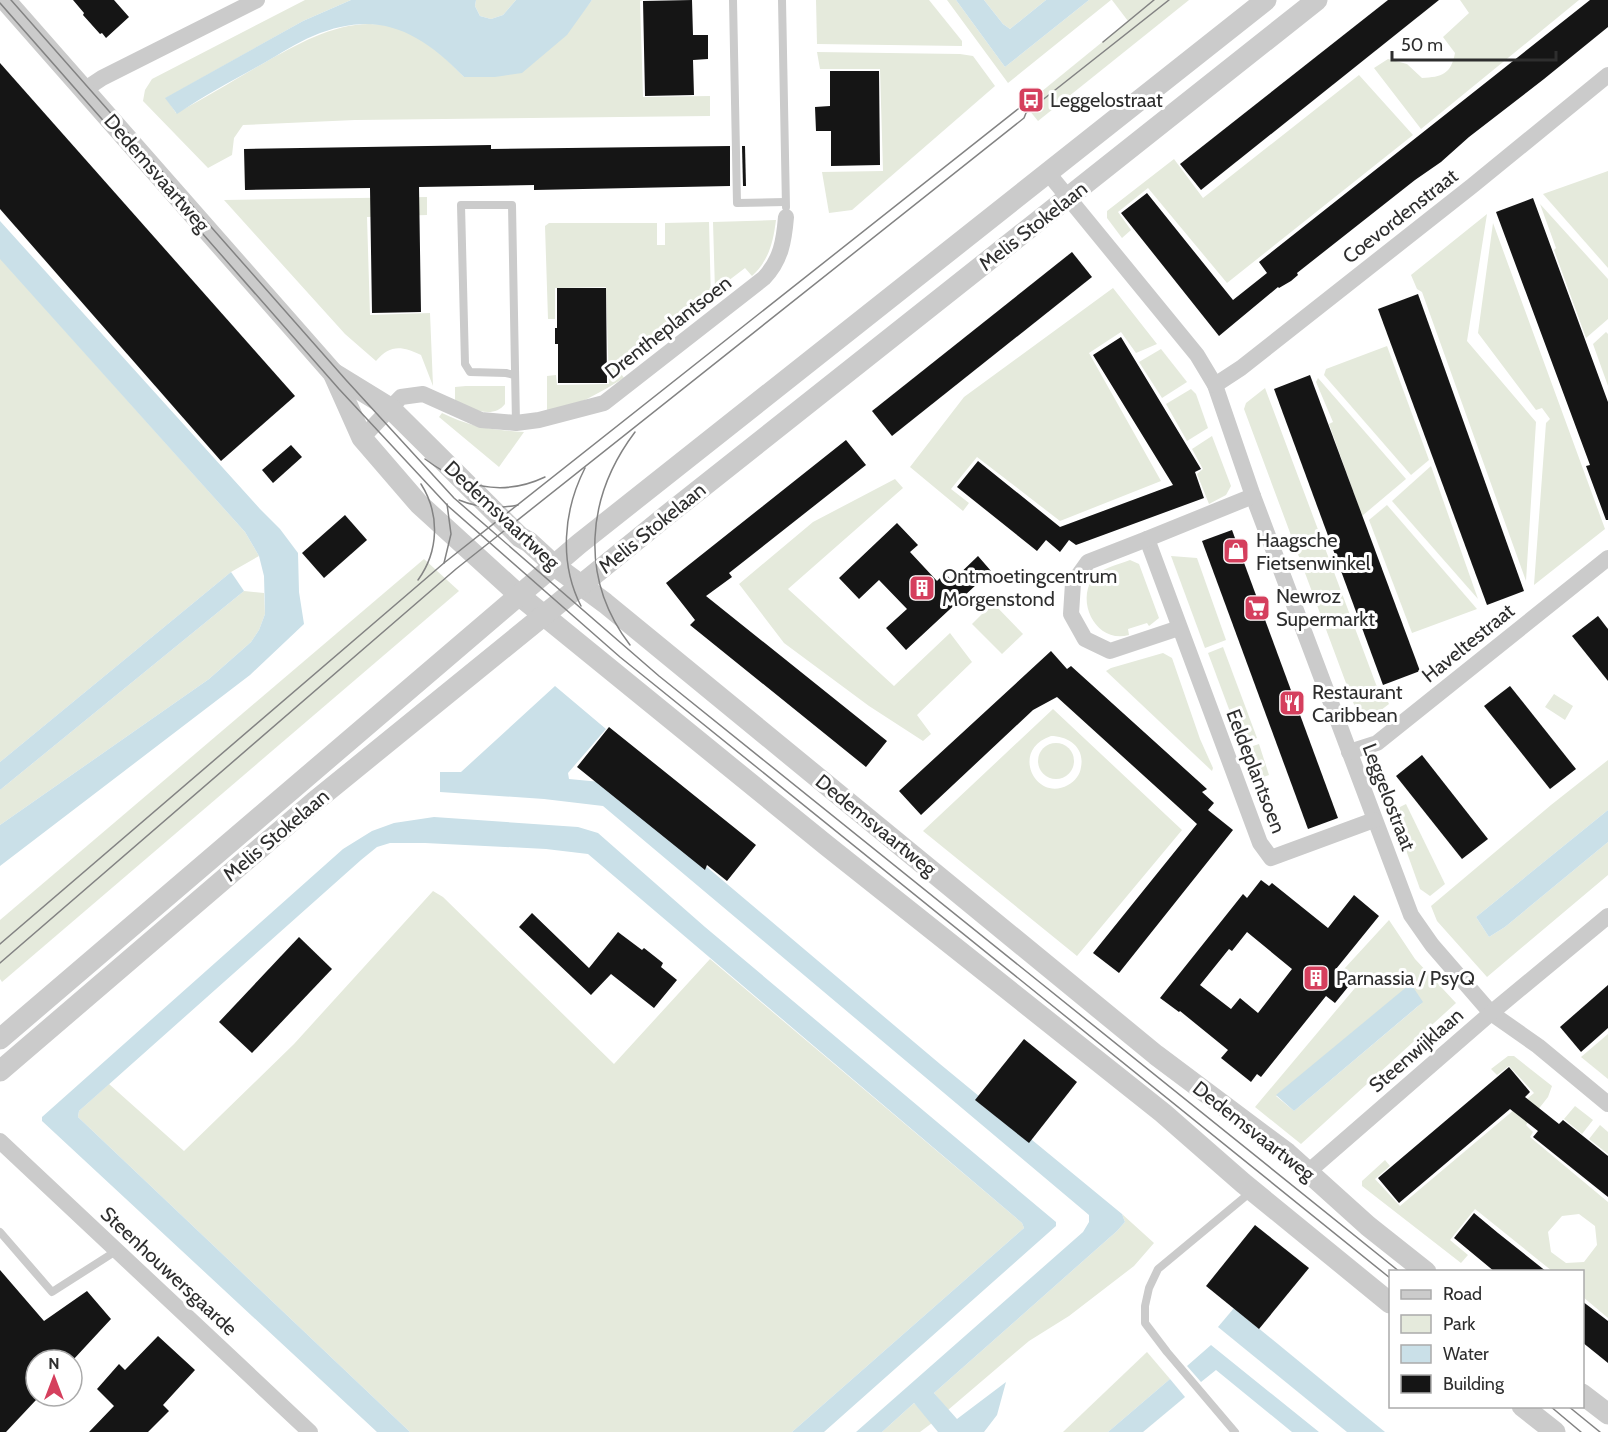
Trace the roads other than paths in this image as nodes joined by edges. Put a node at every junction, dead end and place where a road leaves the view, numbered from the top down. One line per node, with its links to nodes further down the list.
1 (5, 0): 8 (street, Dedemsvaartweg)
2 (257, 0): 8 (street)
3 (733, 0): 11 (lane)
4 (782, 0): 11 (lane, Drentheplantsoen)
5 (1266, 0): 9 (street, Melis Stokelaan)
6 (1317, 0): 10 (street, Melis Stokelaan)
7 (1608, 75): 14 (street, Coevordenstraat)
8 (84, 90): 12 (street, Dedemsvaartweg)
9 (1048, 173): 10 (street, Leggelostraat); 21 (street, Melis Stokelaan)
10 (1068, 198): 14 (street, Leggelostraat); 22 (street, Melis Stokelaan)
11 (786, 210): 16 (street, Drentheplantsoen)
12 (333, 373): 15 (street, Dedemsvaartweg); 17 (street, Dedemsvaartweg)
13 (514, 375): 13 (lane); 16 (lane)
14 (1215, 385): 18 (street, Leggelostraat)
15 (390, 408): 16 (street, Drentheplantsoen); 17 (street, Drentheplantsoen); 21 (street, Dedemsvaartweg)
16 (516, 423)
17 (362, 438): 23 (street, Dedemsvaartweg)
18 (1253, 496): 19 (street); 26 (street, Leggelostraat)
19 (1147, 539): 25 (street, Eeldeplantsoen); 25 (street)
20 (1608, 558): 26 (street, Haveltestraat)
21 (555, 566): 22 (street, Dedemsvaartweg); 23 (street, Melis Stokelaan)
22 (582, 586): 24 (street, Melis Stokelaan); 34 (street, Dedemsvaartweg)
23 (520, 596): 24 (street, Dedemsvaartweg); 30 (street, Melis Stokelaan)
24 (544, 616): 31 (street, Melis Stokelaan); 35 (street, Dedemsvaartweg)
25 (1179, 628): 27 (street, Eeldeplantsoen)
26 (1349, 752): 27 (street, Leggelostraat)
27 (1374, 820): 29 (street, Leggelostraat)
28 (1608, 916): 29 (street, Steenwijklaan)
29 (1491, 1013): 32 (street, Leggelostraat); 34 (street, Steenwijklaan)
30 (0, 1039)
31 (0, 1071)
32 (1608, 1104)
33 (1, 1145): 37 (street, Steenhouwersgaarde)
34 (1308, 1172): 38 (street, Dedemsvaartweg)
35 (1252, 1191): 39 (street, Dedemsvaartweg); 44 (lane)
36 (0, 1232): 37 (lane)
37 (116, 1251): 43 (street, Steenhouwersgaarde)
38 (1423, 1270)
39 (1389, 1302)
40 (1584, 1396): 42 (street)
41 (1523, 1408): 45 (street)
42 (1608, 1414)
43 (310, 1432)
44 (1235, 1432)
45 (1555, 1432)

